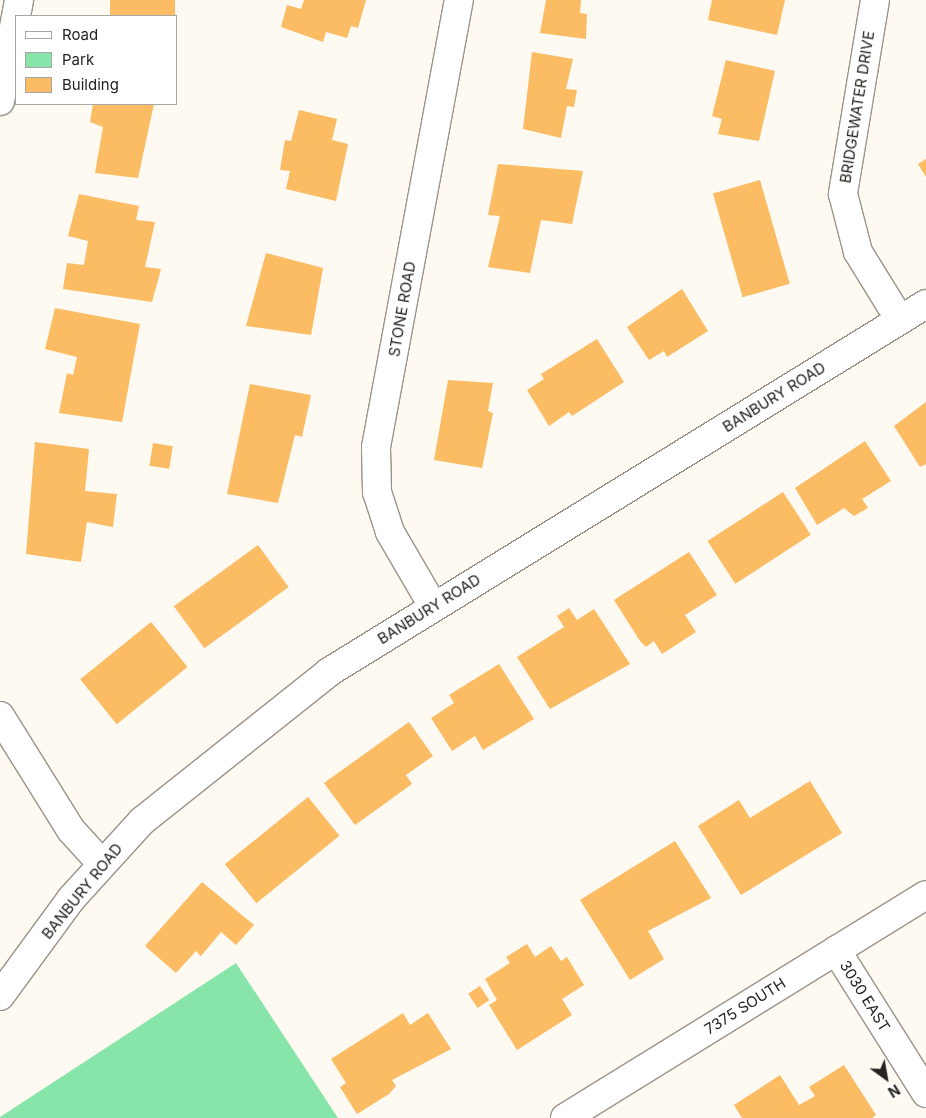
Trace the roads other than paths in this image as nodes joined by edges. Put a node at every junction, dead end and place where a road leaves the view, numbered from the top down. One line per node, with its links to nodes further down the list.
1 (19, 0): 4 (street)
2 (459, 0): 9 (street, STONE ROAD)
3 (875, 0): 8 (street, BRIDGEWATER DRIVE)
4 (16, 15)
5 (15, 21): 6 (street)
6 (0, 101)
7 (926, 304): 8 (street, BANBURY ROAD)
8 (900, 320): 9 (street, BANBURY ROAD)
9 (434, 606): 11 (street, BANBURY ROAD)
10 (0, 716): 11 (street)
11 (101, 863): 14 (street, BANBURY ROAD)
12 (926, 895): 13 (street, 7375 SOUTH)
13 (836, 950): 15 (street, 3030 EAST); 16 (street, 7375 SOUTH)
14 (0, 996)
15 (926, 1093)
16 (564, 1118)

